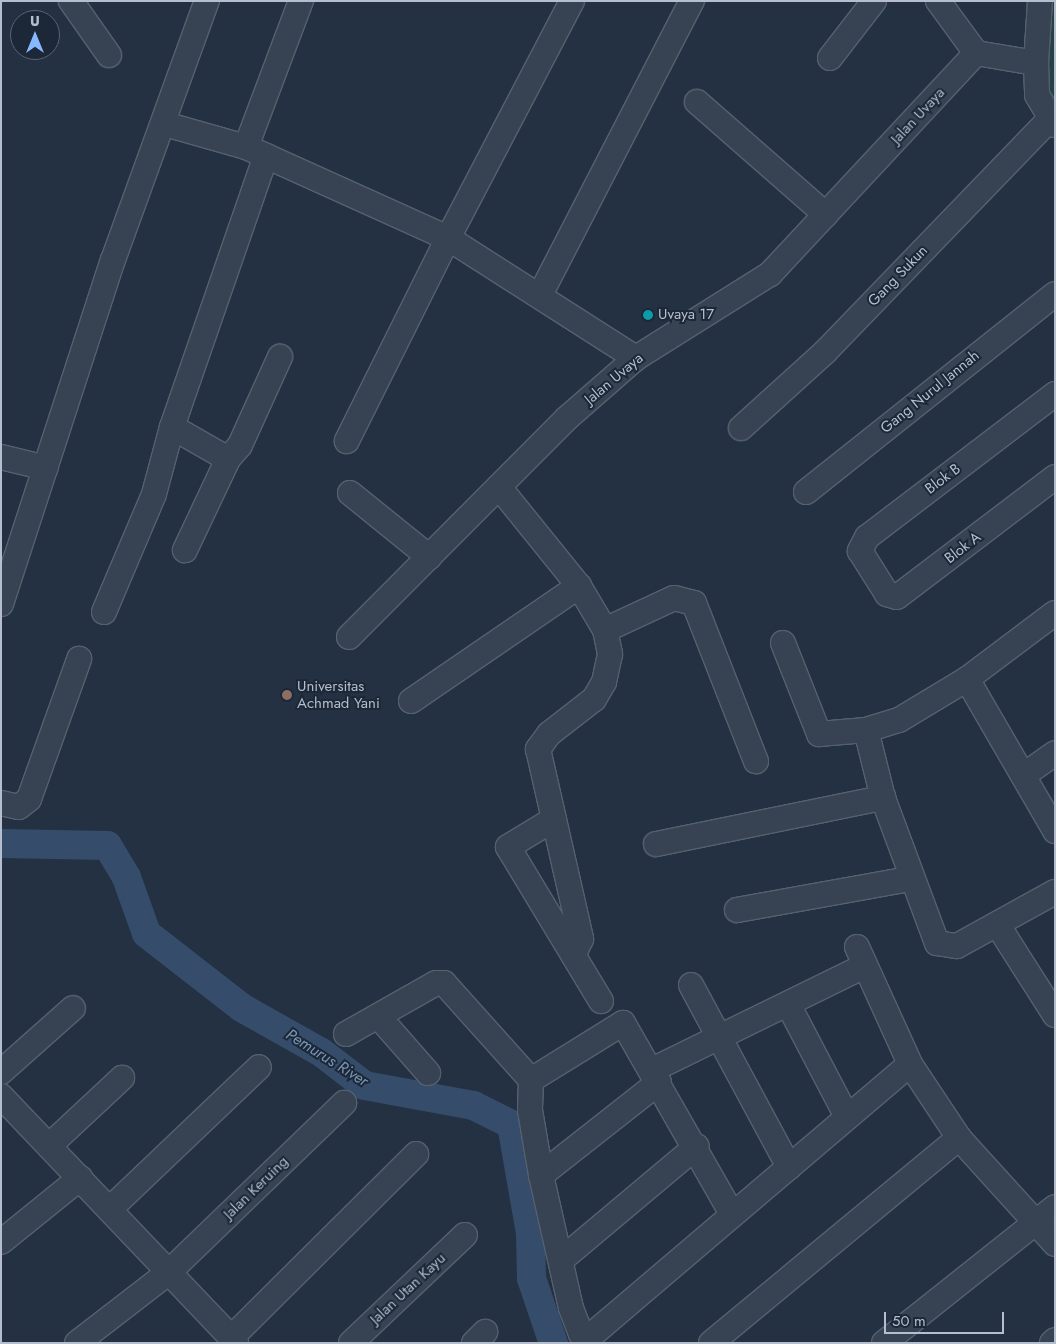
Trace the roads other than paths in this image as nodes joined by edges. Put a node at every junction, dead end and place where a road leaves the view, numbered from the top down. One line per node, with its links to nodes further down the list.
1 (71, 1): 10 (street)
2 (206, 1): 15 (street)
3 (301, 1): 16 (street)
4 (572, 1): 18 (street)
5 (692, 1): 19 (street)
6 (874, 1): 11 (street)
7 (938, 1): 9 (street)
8 (1040, 1): 12 (street)
9 (976, 53): 12 (street); 17 (street, Jalan Uvaya)
10 (109, 55)
11 (830, 58)
12 (1036, 63): 14 (street)
13 (696, 102): 17 (street)
14 (1052, 122): 25 (street, Gang Sukun)
15 (165, 124): 16 (street); 29 (street)
16 (256, 152): 18 (street); 24 (street)
17 (826, 215): 22 (street, Jalan Uvaya)
18 (448, 238): 19 (street); 26 (street)
19 (540, 294): 22 (street)
20 (1055, 294): 32 (street, Gang Nurul Jannah)
21 (280, 358): 28 (street)
22 (636, 358): 31 (street, Jalan Uvaya)
23 (1055, 394): 36 (street, Blok B)
24 (172, 427): 28 (street); 39 (street)
25 (741, 428)
26 (347, 441)
27 (1, 457): 29 (street)
28 (228, 459): 34 (street)
29 (46, 468): 38 (street)
30 (1055, 477): 36 (street, Blok A)
31 (499, 488): 35 (street, Jalan Uvaya); 37 (street)
32 (806, 492)
33 (350, 493): 35 (street)
34 (184, 550)
35 (429, 556): 42 (street, Jalan Uvaya)
36 (873, 574)
37 (579, 586): 41 (street); 46 (street)
38 (1, 604)
39 (104, 612)
40 (1055, 613): 45 (street)
41 (605, 630): 49 (street); 53 (street)
42 (349, 637)
43 (783, 643): 47 (street)
44 (79, 659): 52 (street)
45 (967, 679): 47 (street); 50 (street)
46 (411, 701)
47 (866, 730): 51 (street)
48 (1055, 753): 50 (street)
49 (756, 761)
50 (1024, 776): 54 (street)
51 (883, 798): 55 (street); 56 (street)
52 (1, 803)
53 (554, 818): 60 (street); 60 (street)
54 (1055, 831)
55 (656, 844)
56 (909, 879): 58 (street); 59 (street)
57 (1055, 892): 59 (street)
58 (737, 910)
59 (997, 924): 65 (street)
60 (574, 954): 62 (street)
61 (691, 985): 68 (street)
62 (601, 1001)
63 (789, 1006): 68 (street); 69 (street); 78 (street)
64 (73, 1008): 71 (street)
65 (1055, 1015)
66 (378, 1016): 67 (street); 72 (street); 75 (street)
67 (346, 1034)
68 (718, 1039): 73 (street); 83 (street)
69 (910, 1064): 78 (street); 79 (street)
70 (259, 1067): 87 (street)
71 (1, 1072)
72 (428, 1073)
73 (655, 1076): 75 (street); 81 (street); 84 (street)
74 (122, 1078): 80 (street)
75 (531, 1080): 84 (street)
76 (1, 1096): 80 (street)
77 (344, 1103): 94 (street, Jalan Keruing)
78 (847, 1117): 83 (street)
79 (959, 1138): 89 (street); 99 (street)
80 (49, 1146): 85 (street)
81 (697, 1146): 88 (street); 93 (street)
82 (416, 1154): 95 (street)
83 (789, 1167): 88 (street)
84 (541, 1175): 93 (street)
85 (80, 1178): 87 (street); 91 (street)
86 (1055, 1207): 89 (street)
87 (111, 1208): 94 (street)
88 (732, 1214): 93 (street)
89 (1036, 1223): 92 (street); 100 (street)
90 (465, 1235): 98 (street, Jalan Utan Kayu)
91 (1, 1242)
92 (1055, 1244)
93 (561, 1260)
94 (168, 1273): 95 (street); 97 (street, Jalan Keruing)
95 (233, 1340)
96 (1055, 1340): 101 (street)
97 (77, 1343)
98 (351, 1343)
99 (711, 1343)
100 (884, 1343)
101 (1052, 1343)

